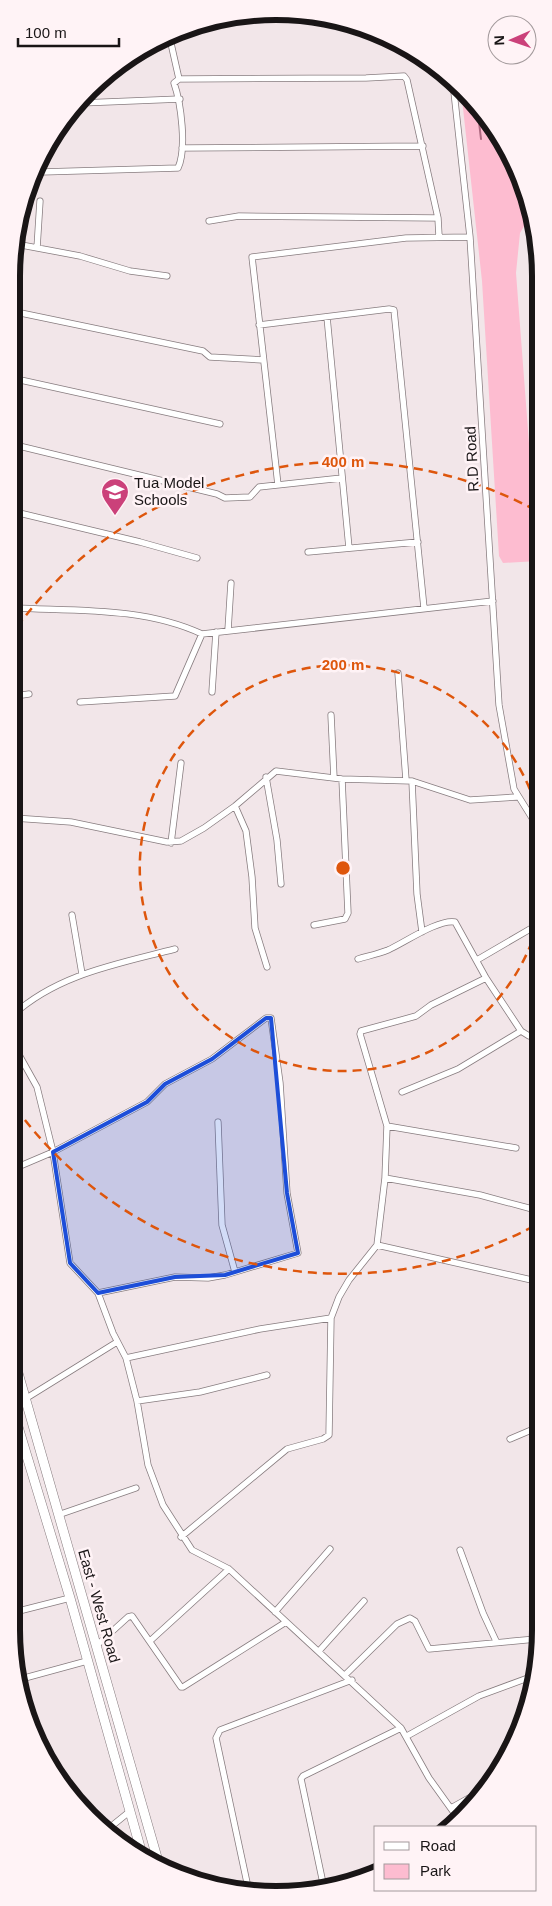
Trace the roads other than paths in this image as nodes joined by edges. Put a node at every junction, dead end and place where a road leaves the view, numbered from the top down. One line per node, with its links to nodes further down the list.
1 (171, 42): 2 (street)
2 (180, 79): 4 (street); 6 (street)
3 (454, 92): 13 (street, R.D Road)
4 (180, 99): 5 (street); 7 (street)
5 (88, 103)
6 (423, 146): 7 (street); 10 (street)
7 (182, 148): 8 (street)
8 (41, 172)
9 (40, 201): 15 (street)
10 (438, 218): 11 (street); 12 (street)
11 (209, 221)
12 (439, 236): 13 (street); 19 (street)
13 (470, 237): 32 (street, R.D Road)
14 (22, 245): 15 (street)
15 (37, 248): 16 (street)
16 (167, 276)
17 (20, 313): 20 (street)
18 (327, 318): 19 (street); 24 (street); 27 (street)
19 (259, 325): 20 (street)
20 (263, 360): 25 (street)
21 (20, 380): 22 (street)
22 (220, 424)
23 (20, 446): 25 (street)
24 (342, 478): 25 (street); 28 (street)
25 (278, 484)
26 (20, 513): 30 (street)
27 (418, 542): 28 (street); 34 (street)
28 (348, 548): 29 (street)
29 (308, 552)
30 (197, 558)
31 (232, 583): 35 (street)
32 (493, 601): 34 (street); 49 (street, R.D Road)
33 (20, 608): 37 (street)
34 (424, 608): 35 (street)
35 (228, 630): 36 (street)
36 (216, 632): 37 (street); 39 (street)
37 (202, 634): 42 (street)
38 (398, 673): 48 (street)
39 (212, 692)
40 (29, 694): 41 (street)
41 (20, 695)
42 (80, 702)
43 (331, 715): 46 (street)
44 (181, 763): 53 (street)
45 (266, 777): 46 (street); 50 (street); 54 (street)
46 (334, 778): 47 (street)
47 (342, 779): 48 (street); 56 (street)
48 (409, 781): 49 (street); 58 (street)
49 (517, 797): 52 (street, R.D Road)
50 (235, 806): 53 (street); 62 (street)
51 (20, 818): 53 (street)
52 (532, 819)
53 (171, 843)
54 (281, 884)
55 (72, 915): 63 (street)
56 (314, 925)
57 (532, 928): 61 (street)
58 (422, 932): 60 (street); 61 (street)
59 (175, 949): 63 (street)
60 (358, 960)
61 (477, 960): 64 (street)
62 (267, 967)
63 (82, 974): 65 (street)
64 (486, 978): 66 (street); 71 (street)
65 (20, 1009)
66 (522, 1030): 67 (street); 69 (street)
67 (532, 1036)
68 (20, 1057): 73 (street)
69 (402, 1092)
70 (218, 1122): 78 (street)
71 (388, 1126): 72 (street); 75 (street)
72 (516, 1148)
73 (53, 1152): 74 (street); 78 (street); 80 (street)
74 (20, 1167)
75 (385, 1178): 76 (street); 77 (street)
76 (532, 1209)
77 (377, 1245): 79 (street); 81 (street)
78 (235, 1272): 80 (street)
79 (532, 1280)
80 (98, 1293): 82 (street)
81 (331, 1318): 83 (street); 93 (street)
82 (117, 1342): 83 (street); 86 (street)
83 (126, 1358): 87 (street)
84 (267, 1375): 87 (street)
85 (20, 1382): 86 (main road, East - West Road)
86 (25, 1400): 92 (main road, East - West Road)
87 (137, 1401): 93 (street)
88 (532, 1430): 90 (street)
89 (20, 1433): 97 (main road, East - West Road)
90 (510, 1440)
91 (136, 1488): 92 (street)
92 (58, 1515): 105 (main road, East - West Road)
93 (181, 1536): 96 (street)
94 (330, 1548): 100 (street)
95 (460, 1550): 104 (street)
96 (230, 1569): 100 (street); 103 (street)
97 (70, 1598): 99 (street); 107 (main road, East - West Road)
98 (364, 1602): 106 (street)
99 (20, 1611)
100 (275, 1612): 101 (street)
101 (286, 1622): 103 (street); 106 (street)
102 (531, 1639): 104 (street)
103 (150, 1641): 105 (street)
104 (496, 1641): 108 (street)
105 (96, 1646): 120 (main road, East - West Road)
106 (319, 1651): 108 (street)
107 (87, 1661): 109 (street); 116 (main road, East - West Road)
108 (346, 1674): 111 (street)
109 (25, 1678)
110 (527, 1678): 113 (street)
111 (352, 1680): 112 (street); 122 (street)
112 (401, 1728): 113 (street); 121 (street)
113 (407, 1736): 115 (street)
114 (469, 1798): 115 (street)
115 (451, 1808): 117 (street)
116 (129, 1812): 118 (street); 119 (main road, East - West Road)
117 (455, 1813)
118 (112, 1826)
119 (140, 1847)
120 (157, 1857)
121 (323, 1882)
122 (248, 1884)

